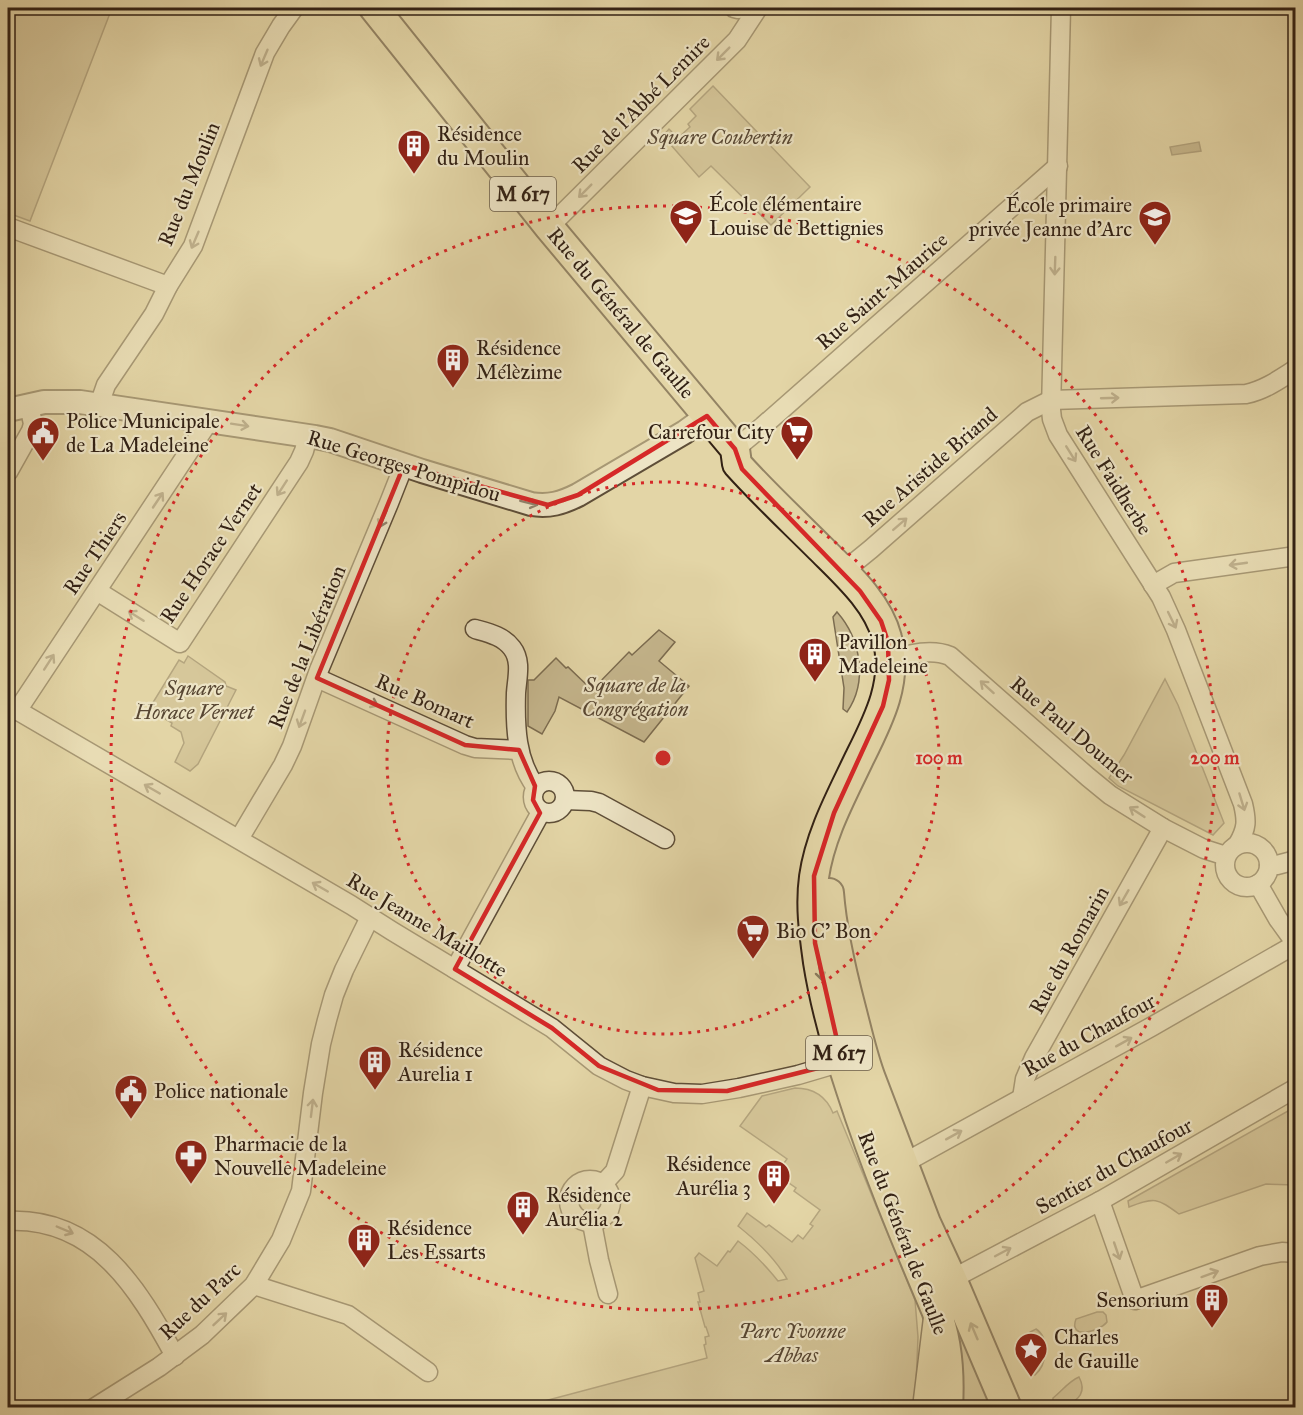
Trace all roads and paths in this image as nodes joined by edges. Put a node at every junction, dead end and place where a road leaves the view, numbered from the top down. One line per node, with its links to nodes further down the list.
1 (294, 8): 10 (street, Rue du Moulin, one-way to 10)
2 (374, 8): 9 (main road, Rue du Général de Gaulle / M 617)
3 (734, 8): 4 (street)
4 (747, 8)
5 (758, 8): 9 (street, Rue de l'Abbé Lemire, one-way to 9)
6 (1061, 8): 7 (street, Rue Faidherbe)
7 (1058, 166): 12 (street, Rue Faidherbe, one-way to 12); 18 (street, Rue Saint-Maurice)
8 (8, 227): 10 (street)
9 (549, 227): 15 (main road, Rue du Général de Gaulle / M 617)
10 (168, 286): 13 (street, Rue du Moulin)
11 (1296, 369): 12 (street, one-way to 11)
12 (1051, 400): 22 (street, Rue Aristide Briand, one-way to 12); 23 (street, Rue Faidherbe, one-way to 23)
13 (99, 405): 14 (street, Rue Georges Pompidou); 16 (street, Rue Georges Pompidou)
14 (18, 407): 20 (street)
15 (707, 416): 18 (main road, Rue du Général de Gaulle / M 617); 19 (street, Rue Georges Pompidou, one-way to 15)
16 (209, 421): 17 (street, Rue Georges Pompidou, one-way to 17); 24 (street, Rue Thiers, one-way to 16)
17 (308, 436): 19 (street, Rue Georges Pompidou); 24 (street, Rue Horace Vernet, one-way to 24)
18 (735, 449): 22 (main road, Rue du Général de Gaulle / M 617)
19 (404, 465): 27 (street, Rue de la Libération, one-way to 27)
20 (8, 472)
21 (1296, 556): 23 (street, one-way to 23)
22 (848, 565): 26 (main road, Rue du Général de Gaulle / M 617)
23 (1153, 585): 36 (street, Rue Faidherbe, one-way to 36)
24 (97, 591): 28 (street, Rue Thiers, one-way to 24)
25 (475, 629): 29 (street)
26 (899, 658): 33 (street, Rue Paul Doumer, one-way to 26); 43 (main road, Rue du Général de Gaulle / M 617, one-way to 43); 47 (main road, Rue du Général de Gaulle / M 617)
27 (317, 678): 29 (street, Rue Bomart, one-way to 29); 34 (street, Rue de la Libération, one-way to 34)
28 (12, 708): 34 (street, Rue Jeanne Maillotte, one-way to 28)
29 (519, 750): 30 (street)
30 (536, 787): 31 (street); 32 (street)
31 (565, 800): 32 (street); 35 (street)
32 (541, 812): 42 (street)
33 (1163, 828): 36 (street, Rue Paul Doumer); 46 (street, Rue du Romarin, one-way to 46)
34 (239, 839): 40 (street, Rue Jeanne Maillotte, one-way to 34)
35 (665, 839)
36 (1232, 850): 38 (street, Rue Paul Doumer); 39 (street)
37 (1296, 860): 38 (street)
38 (1269, 865): 39 (street)
39 (1258, 884): 41 (street)
40 (370, 917): 42 (street, Rue Jeanne Maillotte); 54 (street, Rue du Parc, one-way to 40)
41 (1296, 944): 46 (street, Rue du Chaufour, one-way to 41)
42 (455, 969): 44 (street, Rue Jeanne Maillotte)
43 (842, 1062): 44 (street, Rue Jeanne Maillotte); 53 (street, Rue du Général de Gaulle); 56 (main road, Rue du Général de Gaulle / M 617)
44 (642, 1086): 48 (street)
45 (1296, 1088): 49 (street, Sentier du Chaufour, one-way to 45)
46 (1022, 1098): 47 (street, Rue du Chaufour, one-way to 46)
47 (902, 1163): 53 (main road, Rue du Général de Gaulle / M 617)
48 (603, 1184): 51 (street); 51 (street)
49 (1100, 1201): 52 (street, one-way to 52); 53 (street, Sentier du Chaufour, one-way to 49)
50 (8, 1221): 57 (street, one-way to 57)
51 (592, 1223): 55 (street)
52 (1296, 1253)
53 (952, 1279): 59 (main road, Rue du Général de Gaulle / M 617, one-way to 53)
54 (255, 1285): 57 (street, Rue du Parc, one-way to 54); 58 (street)
55 (608, 1294)
56 (939, 1318): 61 (highway); 62 (main road, Rue du Général de Gaulle / M 617)
57 (175, 1356): 60 (street, Rue du Parc)
58 (428, 1372)
59 (1001, 1395): 63 (main road, Rue du Général de Gaulle)
60 (94, 1407)
61 (927, 1407)
62 (948, 1407)
63 (1012, 1407)

